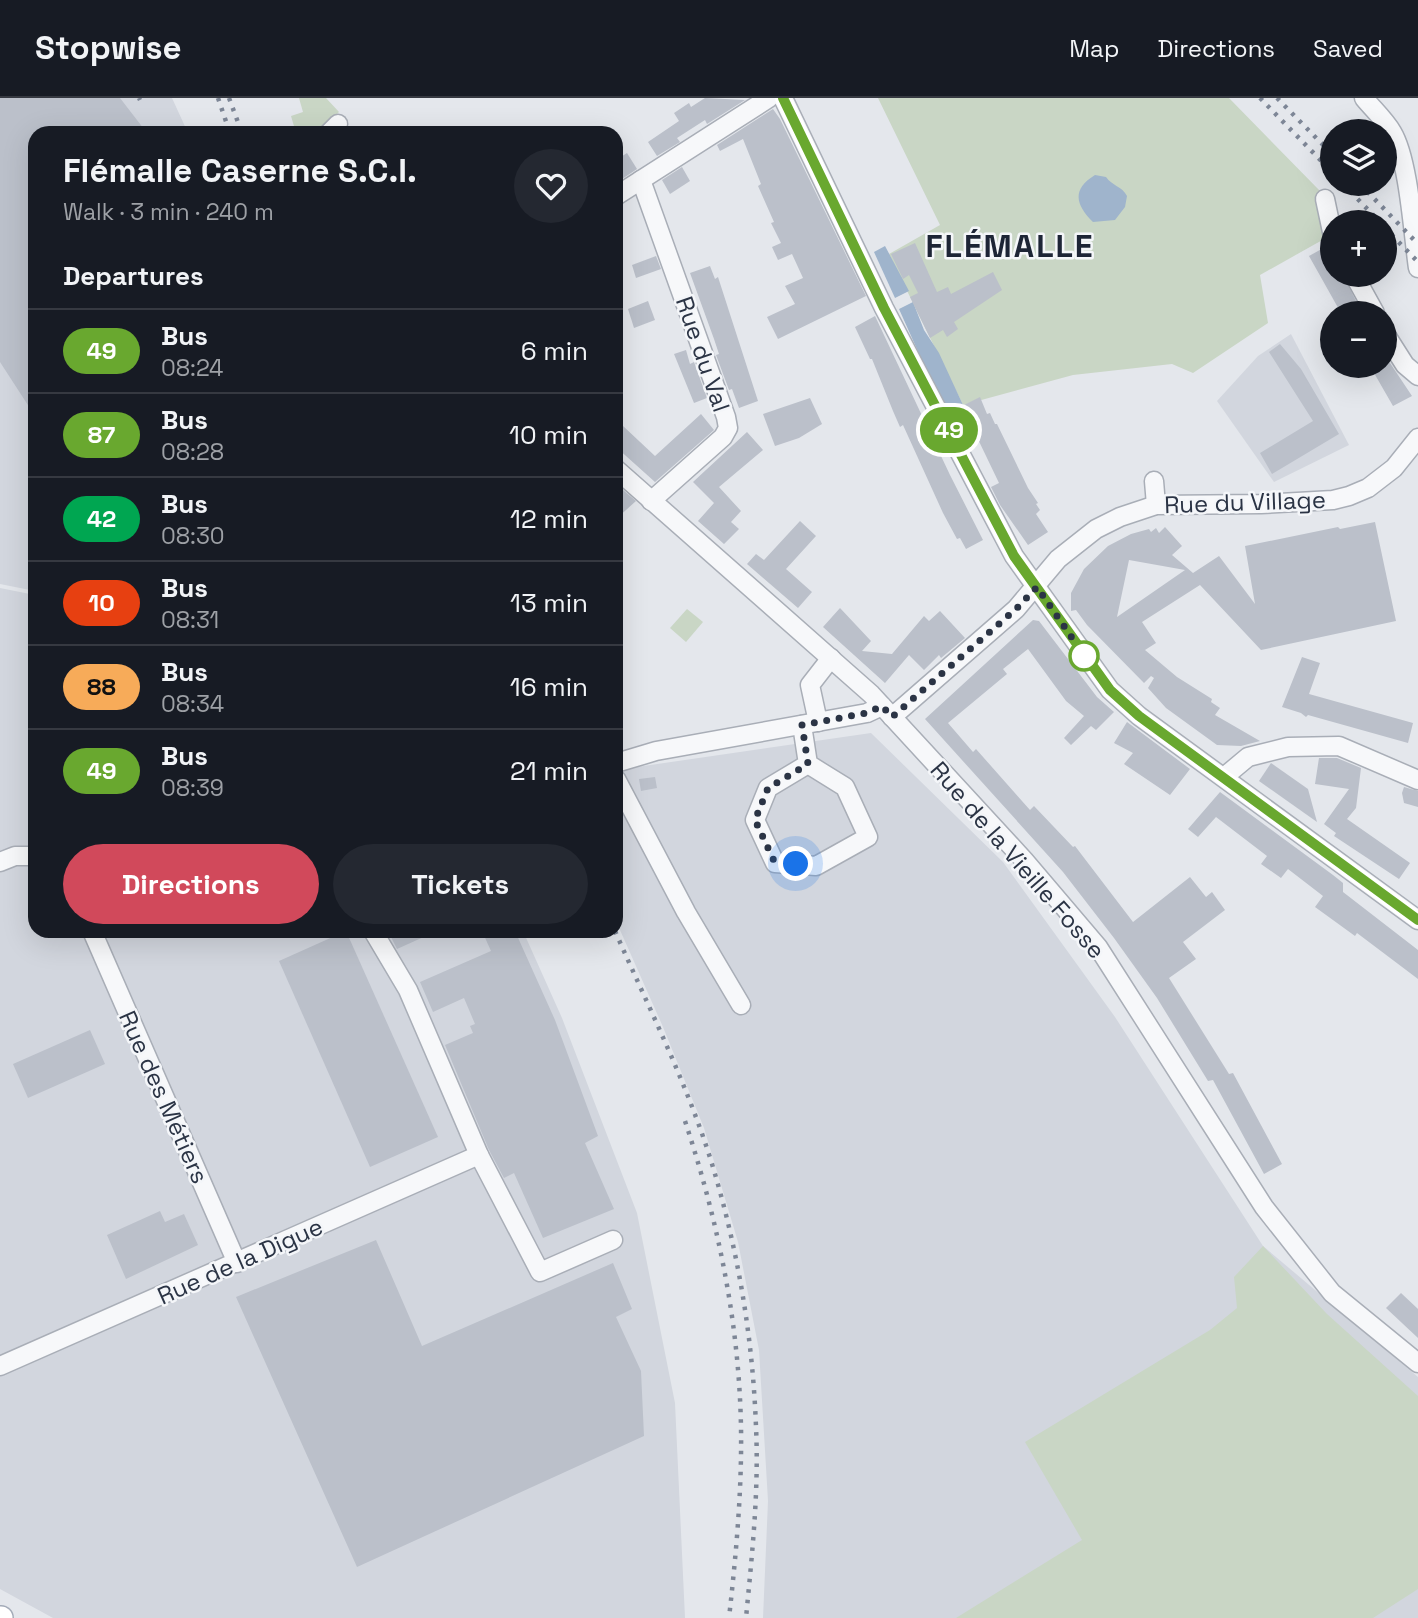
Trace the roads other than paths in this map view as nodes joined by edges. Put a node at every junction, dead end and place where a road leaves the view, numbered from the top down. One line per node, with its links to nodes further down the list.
1 (769, 98): 4 (street)
2 (783, 98): 16 (street)
3 (1364, 98): 8 (street)
4 (641, 180): 5 (street); 14 (street, Rue du Val)
5 (623, 192)
6 (1325, 200): 7 (street)
7 (1327, 210)
8 (1418, 268)
9 (1397, 352): 10 (street)
10 (1418, 376)
11 (1418, 438): 15 (street, Rue du Village)
12 (623, 475): 14 (street, Rue de la Vieille Fosse)
13 (1154, 481): 15 (street)
14 (651, 501): 17 (street, Rue de la Vieille Fosse)
15 (1156, 505): 16 (street, Rue du Village)
16 (1037, 587): 18 (street, Rue du Village); 22 (street)
17 (831, 658): 18 (street, Rue de la Vieille Fosse); 19 (street)
18 (887, 711): 19 (street); 34 (street, Rue de la Vieille Fosse)
19 (810, 723): 20 (street); 21 (street)
20 (623, 761)
21 (808, 764): 21 (street)
22 (1224, 777): 23 (street); 27 (street)
23 (1418, 780)
24 (623, 792): 30 (street)
25 (28, 856): 26 (street)
26 (0, 862)
27 (1418, 920)
28 (95, 938): 33 (street, Rue des Métiers)
29 (377, 938): 31 (street)
30 (741, 1005)
31 (479, 1155): 32 (street); 33 (street, Rue de la Digue)
32 (614, 1240)
33 (237, 1263): 35 (street, Rue de la Digue)
34 (1418, 1363)
35 (0, 1366)

